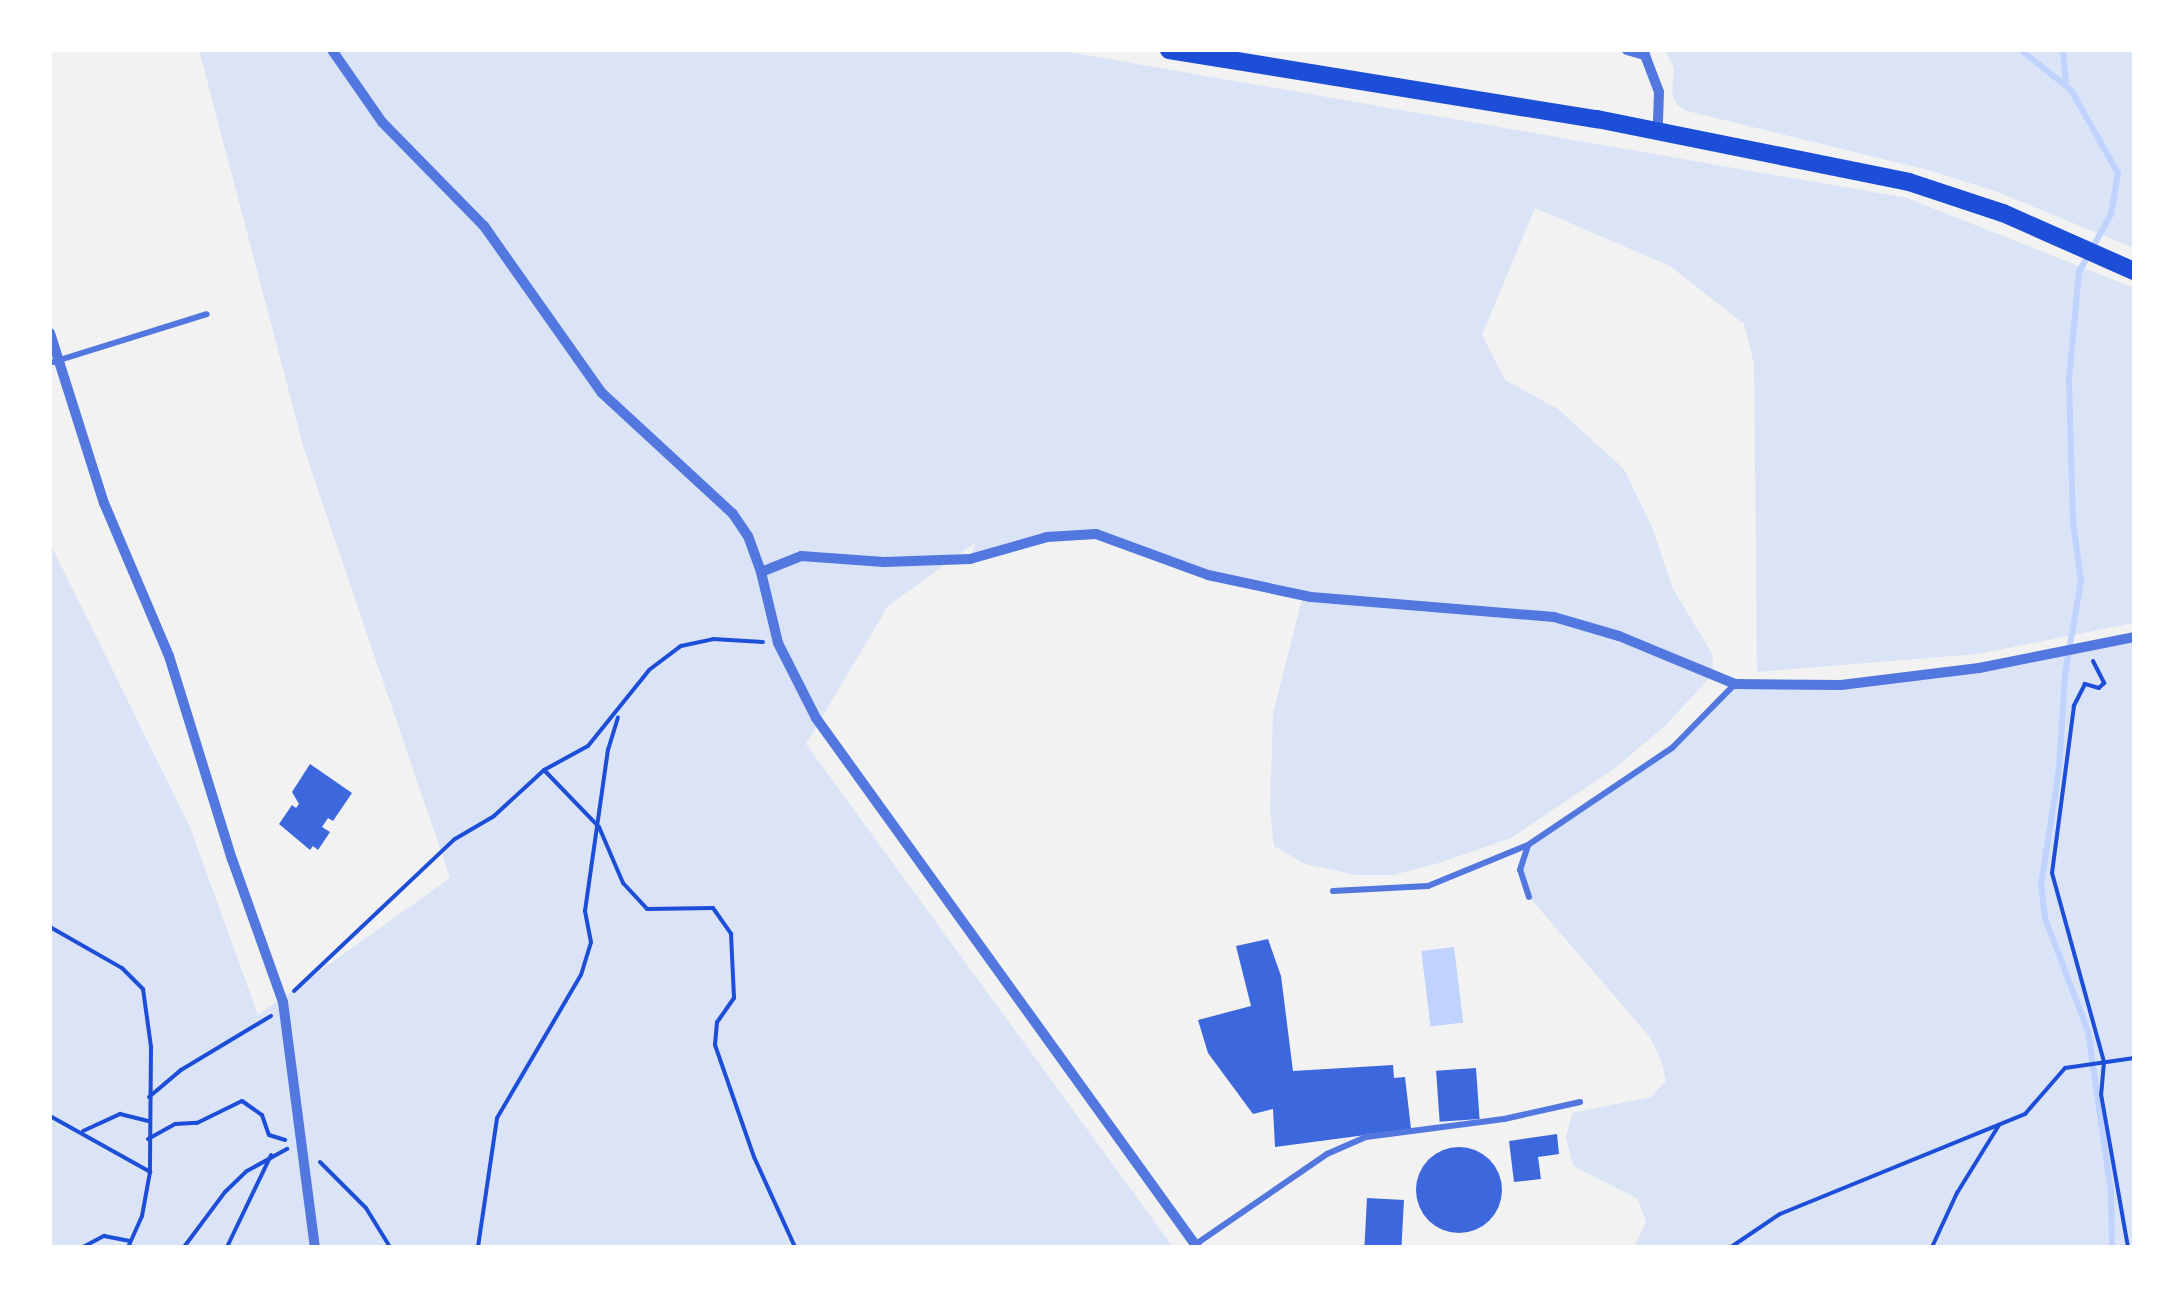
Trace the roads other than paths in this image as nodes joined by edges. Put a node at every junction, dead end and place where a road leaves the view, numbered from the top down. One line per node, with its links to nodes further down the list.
1 (332, 50): 10 (street)
2 (1168, 50): 5 (main road)
3 (1627, 50): 4 (street)
4 (1644, 52): 5 (street)
5 (1658, 130): 6 (main road)
6 (2131, 269)
7 (207, 314): 9 (lane)
8 (50, 333): 9 (street)
9 (54, 361): 18 (street)
10 (760, 572): 12 (street); 17 (street)
11 (2134, 637): 12 (street)
12 (1734, 684): 13 (lane)
13 (1528, 845): 14 (lane); 15 (lane)
14 (1334, 891)
15 (1529, 897)
16 (1580, 1102): 17 (lane)
17 (1196, 1246)
18 (315, 1247)

